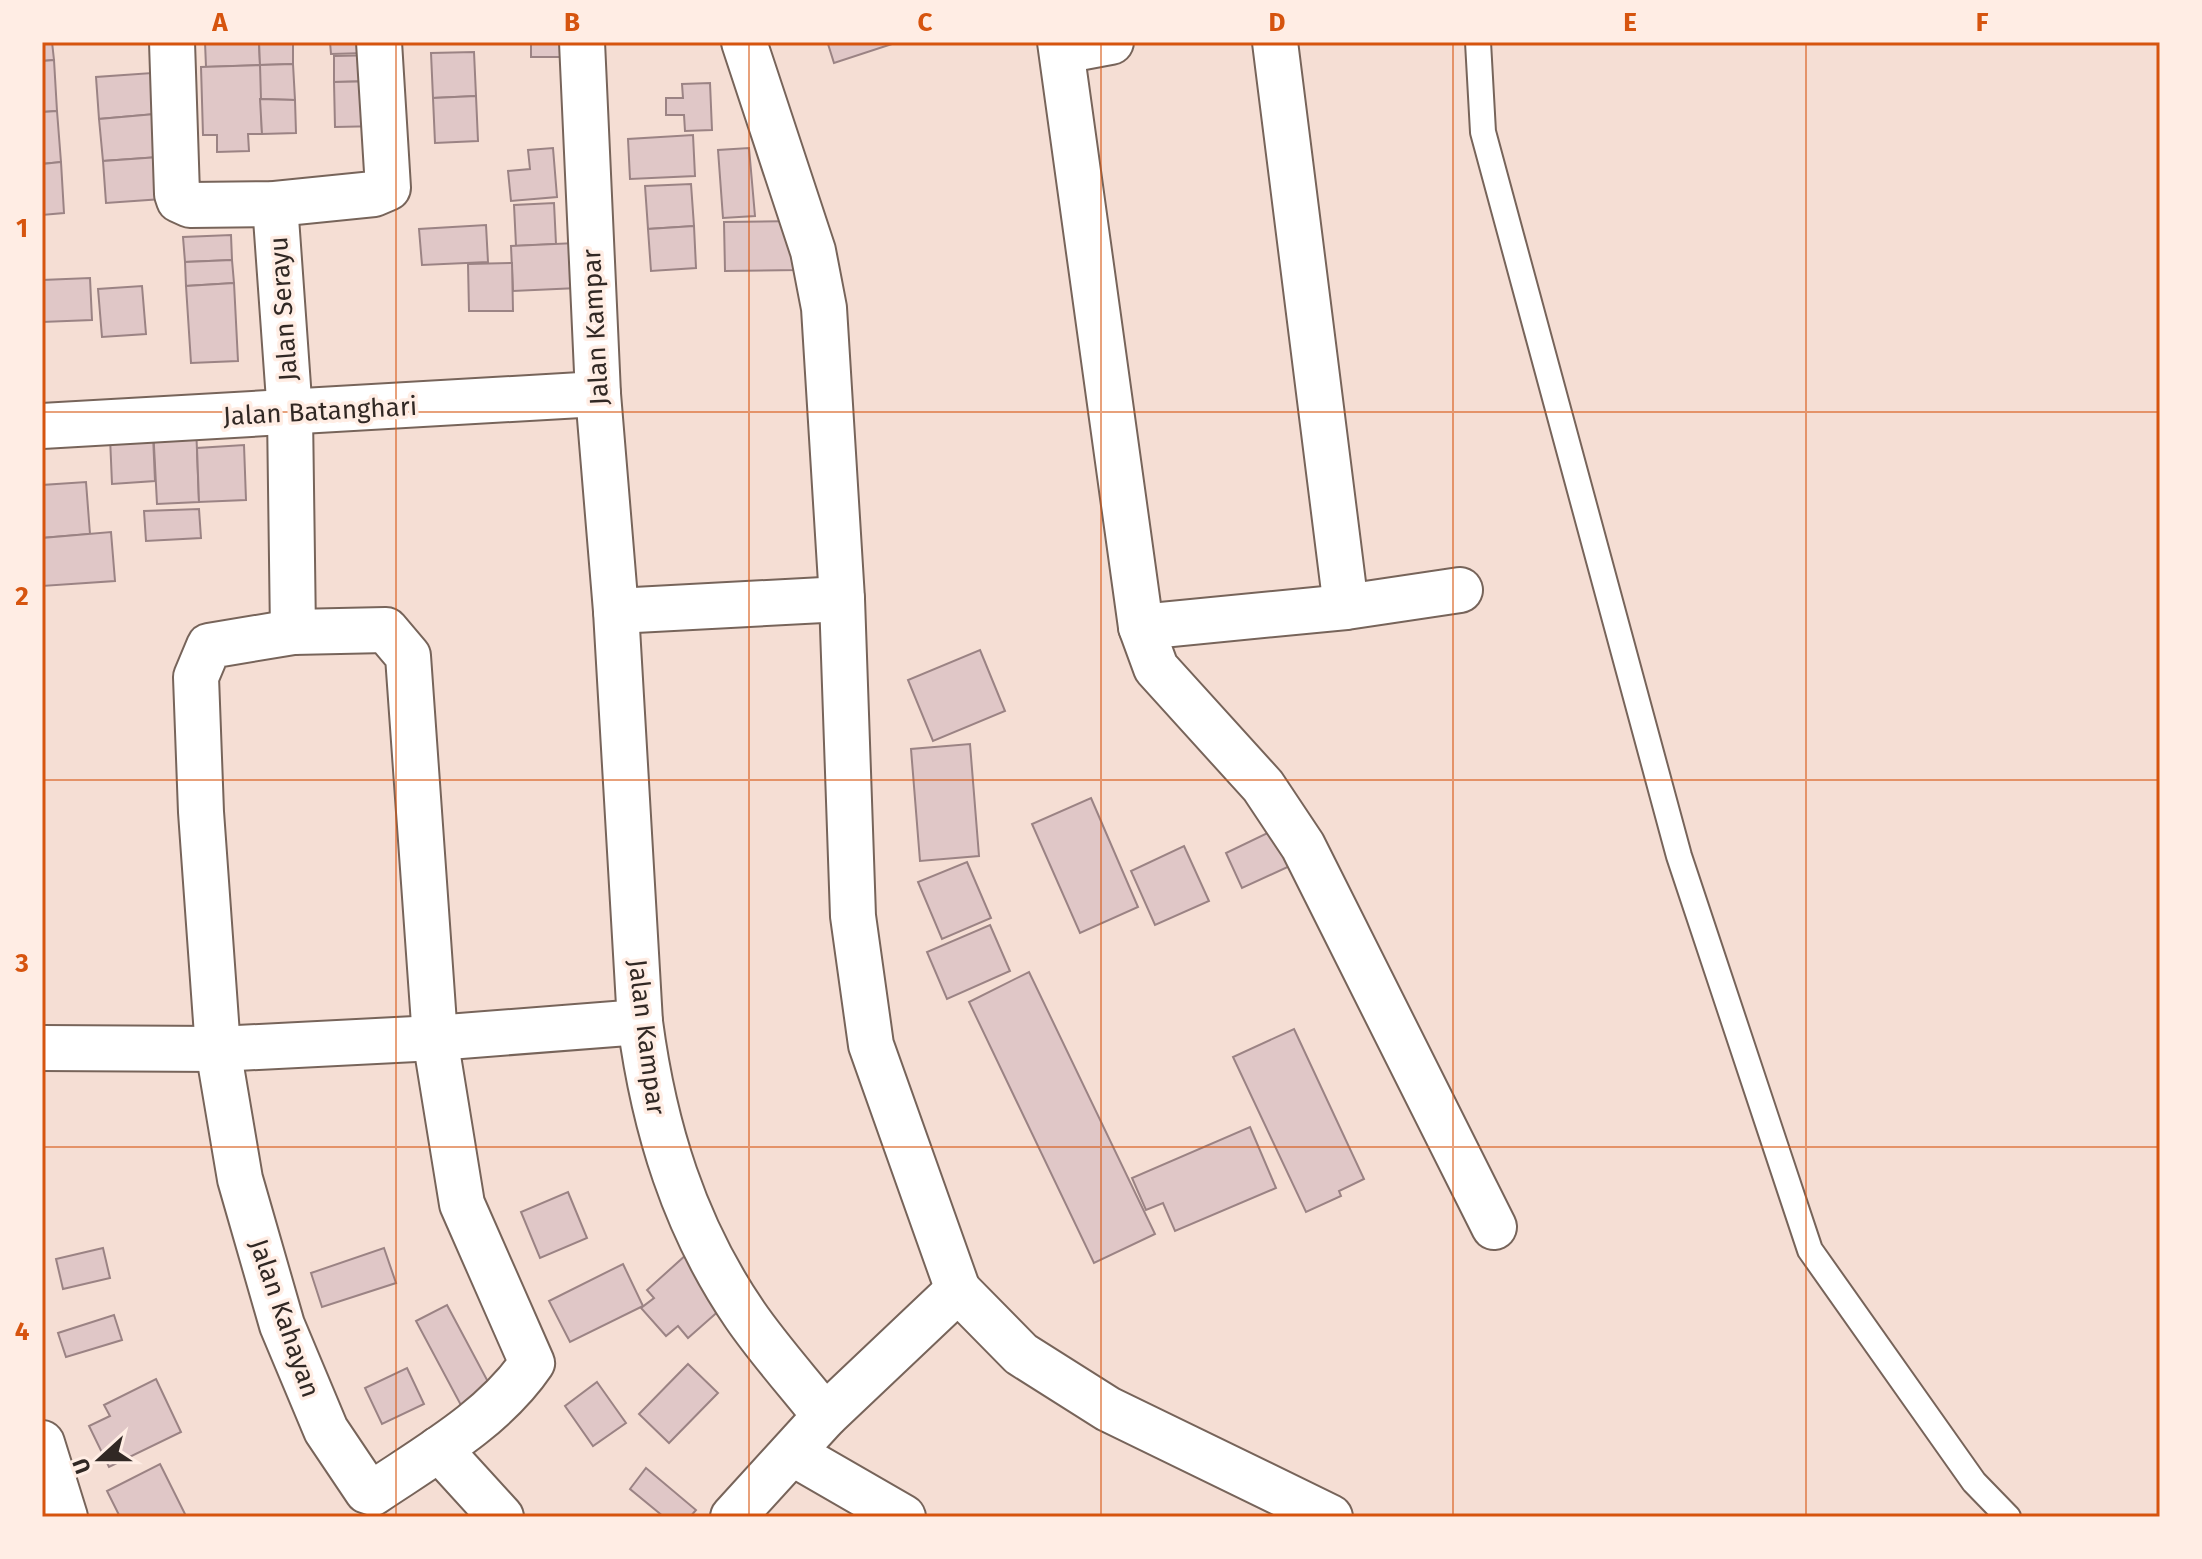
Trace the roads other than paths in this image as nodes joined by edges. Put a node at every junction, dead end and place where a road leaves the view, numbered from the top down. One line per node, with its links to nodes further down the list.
1 (172, 42): 9 (street, Jalan Serayu)
2 (379, 42): 9 (street, Jalan Serayu)
3 (582, 42): 10 (street, Jalan Kampar)
4 (744, 42): 14 (street)
5 (1111, 42): 8 (street)
6 (1275, 42): 15 (street)
7 (1478, 42): 34 (lane)
8 (1061, 46): 17 (street)
9 (275, 204): 11 (street, Jalan Serayu)
10 (598, 394): 11 (street, Jalan Batanghari); 16 (street, Jalan Kampar)
11 (290, 414): 12 (street, Jalan Batanghari); 18 (street)
12 (42, 426)
13 (1460, 590): 15 (street)
14 (842, 599): 16 (street); 24 (street)
15 (1346, 607): 17 (street)
16 (616, 611): 19 (street, Jalan Kampar)
17 (1141, 627): 23 (street)
18 (293, 632): 20 (street, Jalan Kahayan); 22 (street, Jalan Kahayan)
19 (640, 1022): 20 (street); 25 (street, Jalan Kampar)
20 (435, 1038): 22 (street); 27 (street, Jalan Kahayan)
21 (42, 1048): 22 (street)
22 (218, 1049): 27 (street, Jalan Kahayan)
23 (1494, 1227)
24 (958, 1290): 25 (street); 33 (street)
25 (825, 1416): 28 (street)
26 (42, 1443): 29 (street)
27 (439, 1449): 30 (street)
28 (792, 1453): 31 (street); 32 (street)
29 (65, 1517)
30 (501, 1517)
31 (733, 1517)
32 (903, 1517)
33 (1330, 1517)
34 (2008, 1517)

